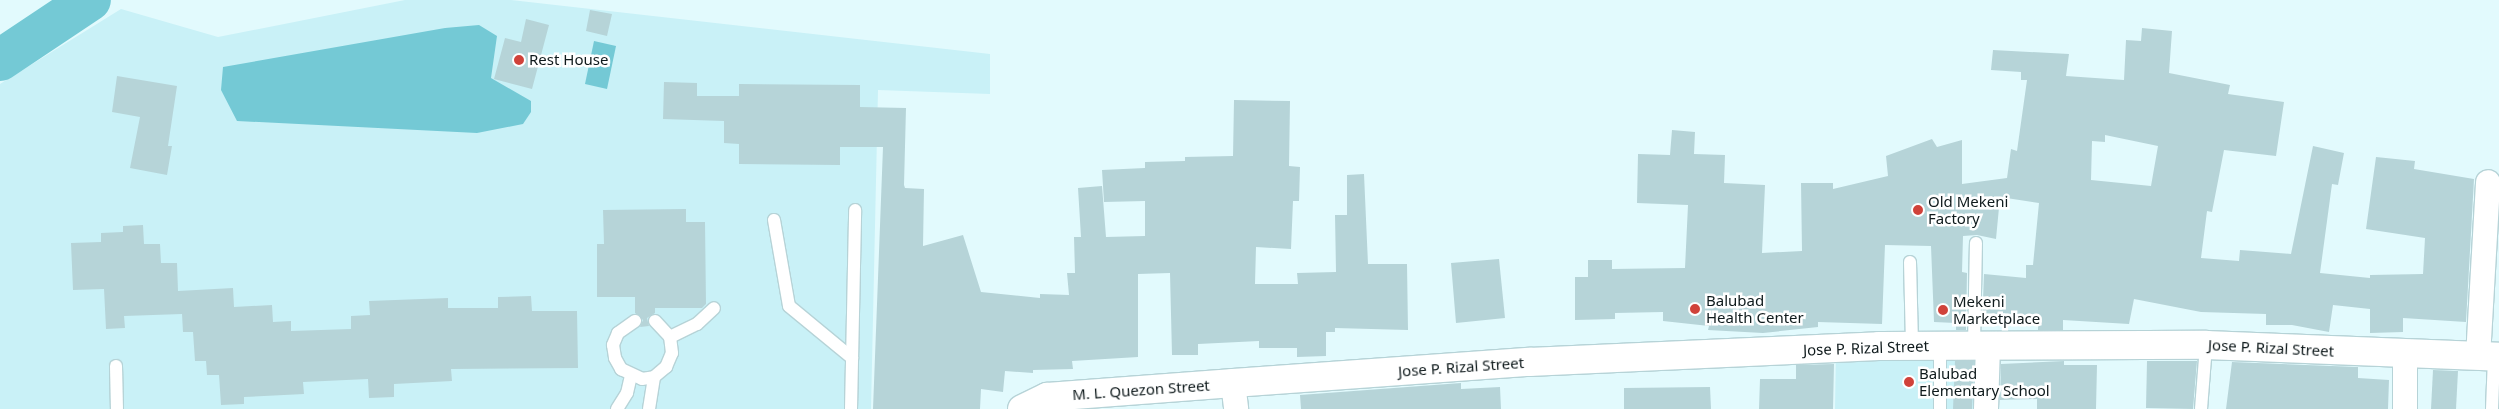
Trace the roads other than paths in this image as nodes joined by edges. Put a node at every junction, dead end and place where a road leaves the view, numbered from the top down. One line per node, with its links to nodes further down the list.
1 (2488, 182): 15 (street)
2 (855, 210): 16 (lane)
3 (774, 220): 16 (lane)
4 (1976, 243): 11 (lane)
5 (1910, 262): 13 (lane)
6 (714, 308): 9 (lane)
7 (635, 321): 18 (lane)
8 (655, 321): 9 (lane)
9 (670, 337): 19 (lane)
10 (1940, 345): 11 (street, Jose P. Rizal Street); 13 (street, Jose P. Rizal Street); 26 (lane)
11 (1981, 345): 12 (street, Jose P. Rizal Street); 27 (street)
12 (2206, 345): 14 (street, Jose P. Rizal Street); 28 (lane)
13 (1912, 346): 20 (street, Jose P. Rizal Street)
14 (2405, 354): 15 (street, Jose P. Rizal Street); 29 (street)
15 (2491, 357): 30 (lane)
16 (852, 358): 24 (lane)
17 (116, 366): 21 (lane)
18 (631, 376): 19 (lane); 22 (lane)
19 (654, 377): 23 (lane)
20 (1234, 396): 25 (street, M. L. Quezon Street)
21 (117, 409)
22 (617, 409)
23 (649, 409)
24 (851, 409)
25 (1022, 409)
26 (1940, 409)
27 (1986, 409)
28 (2201, 409)
29 (2405, 409)
30 (2492, 409)

